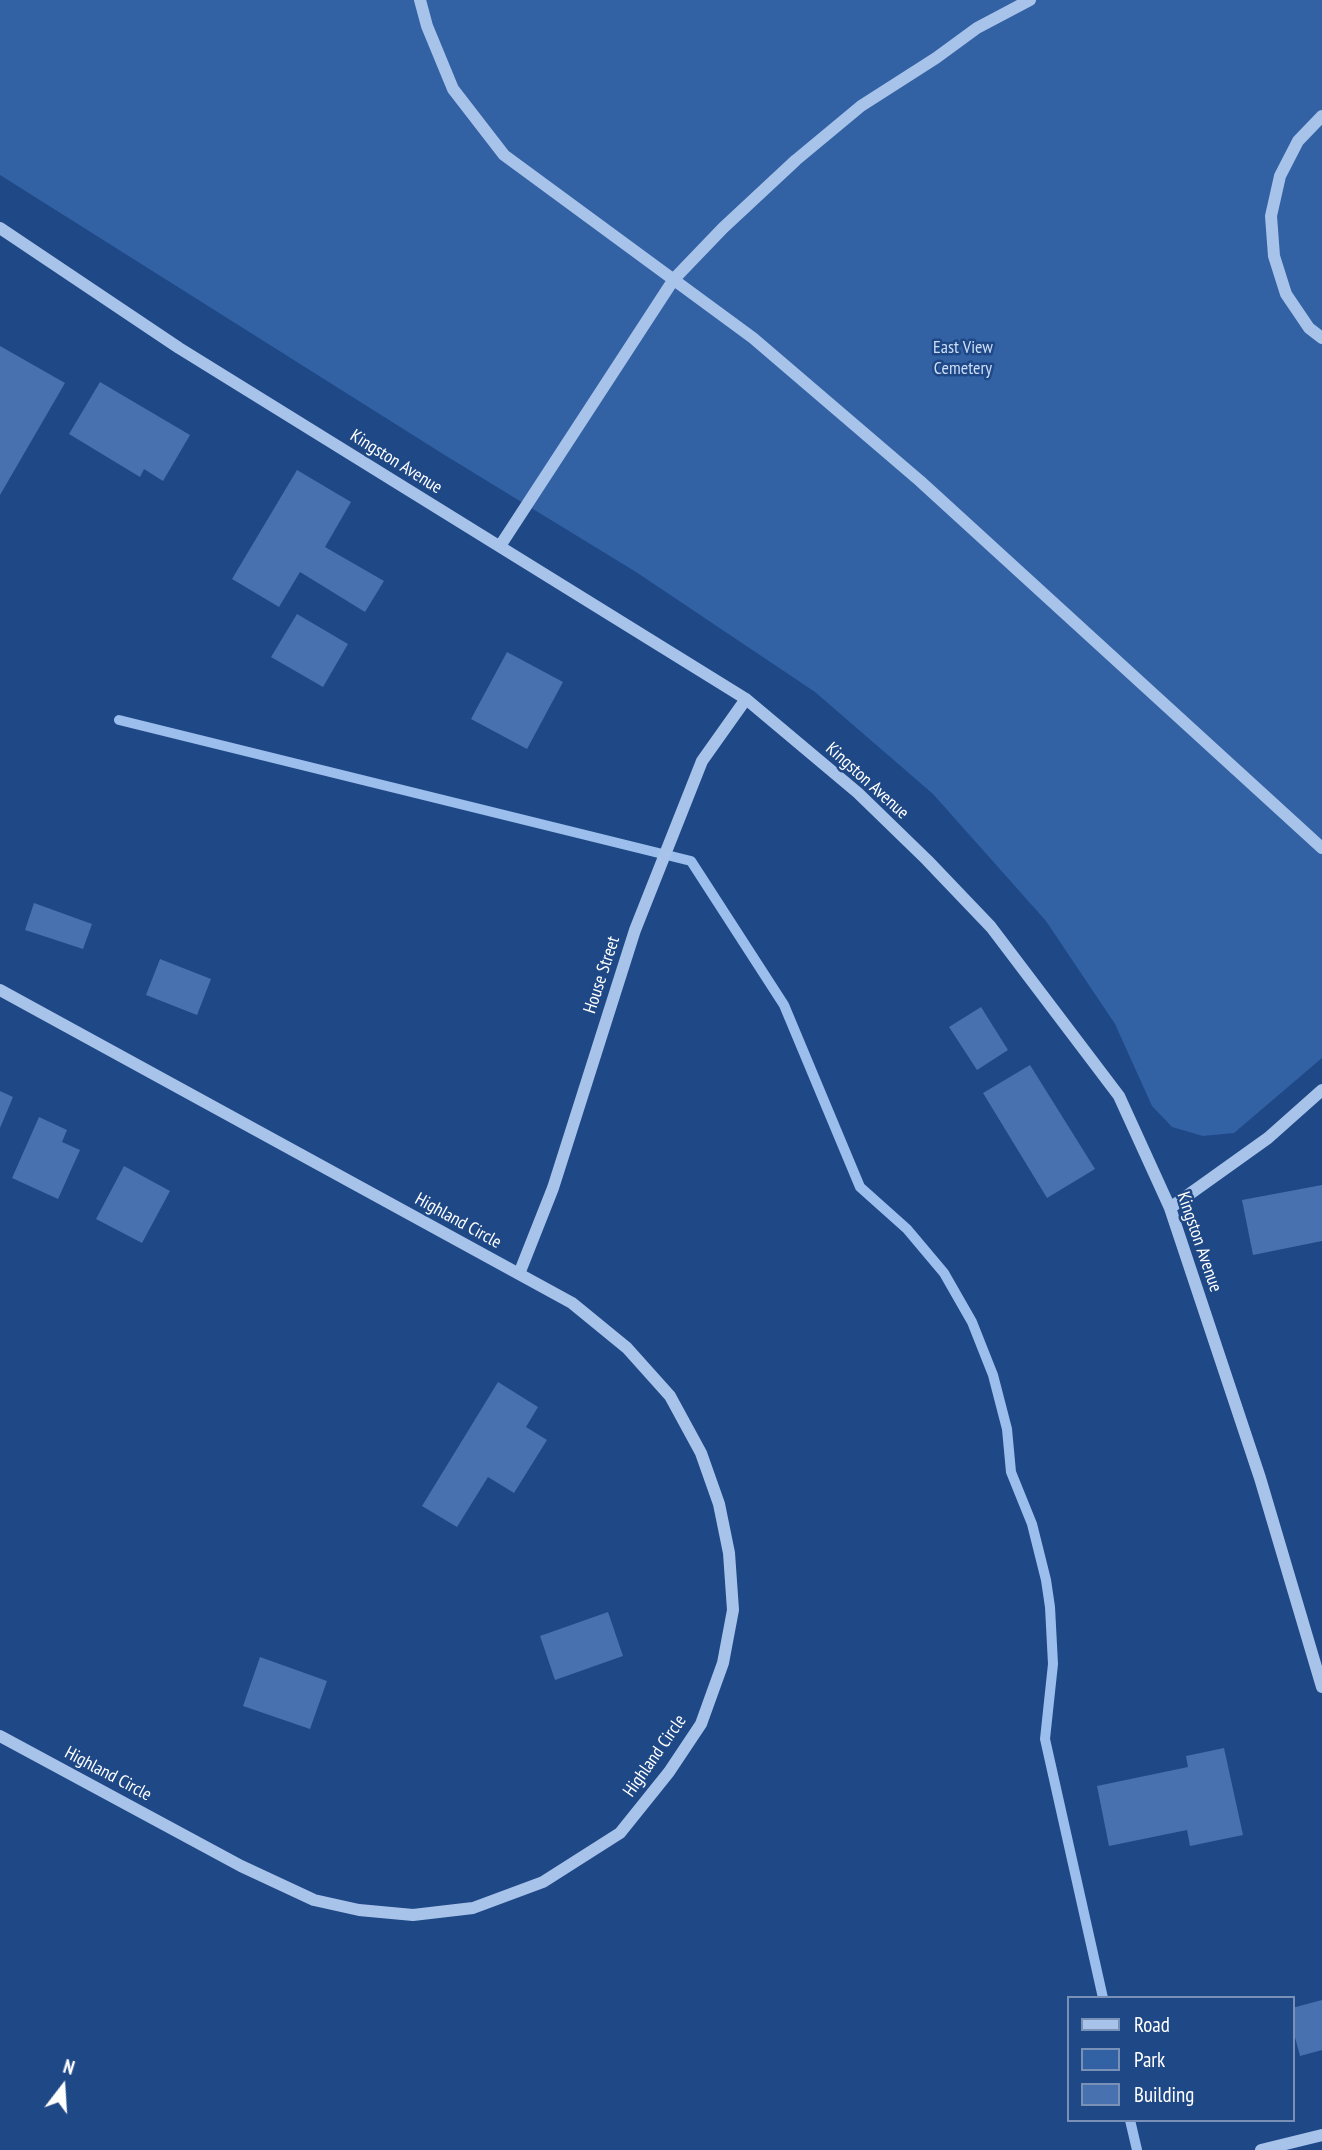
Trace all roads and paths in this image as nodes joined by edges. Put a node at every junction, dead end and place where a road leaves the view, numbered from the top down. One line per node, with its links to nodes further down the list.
1 (420, 0): 5 (street)
2 (1030, 0): 5 (street)
3 (1322, 116): 6 (street)
4 (0, 228): 7 (street, Kingston Avenue)
5 (674, 279): 7 (street); 9 (street)
6 (1322, 338)
7 (500, 546): 8 (street, Kingston Avenue)
8 (746, 699): 12 (street, Kingston Avenue); 13 (street, House Street)
9 (1322, 848)
10 (0, 990): 13 (street, Highland Circle)
11 (1322, 1090): 12 (street)
12 (1170, 1208): 14 (street, Kingston Avenue)
13 (519, 1274): 15 (street, Highland Circle)
14 (1322, 1687)
15 (0, 1736)
16 (1322, 2135): 17 (street)
17 (1261, 2150)

